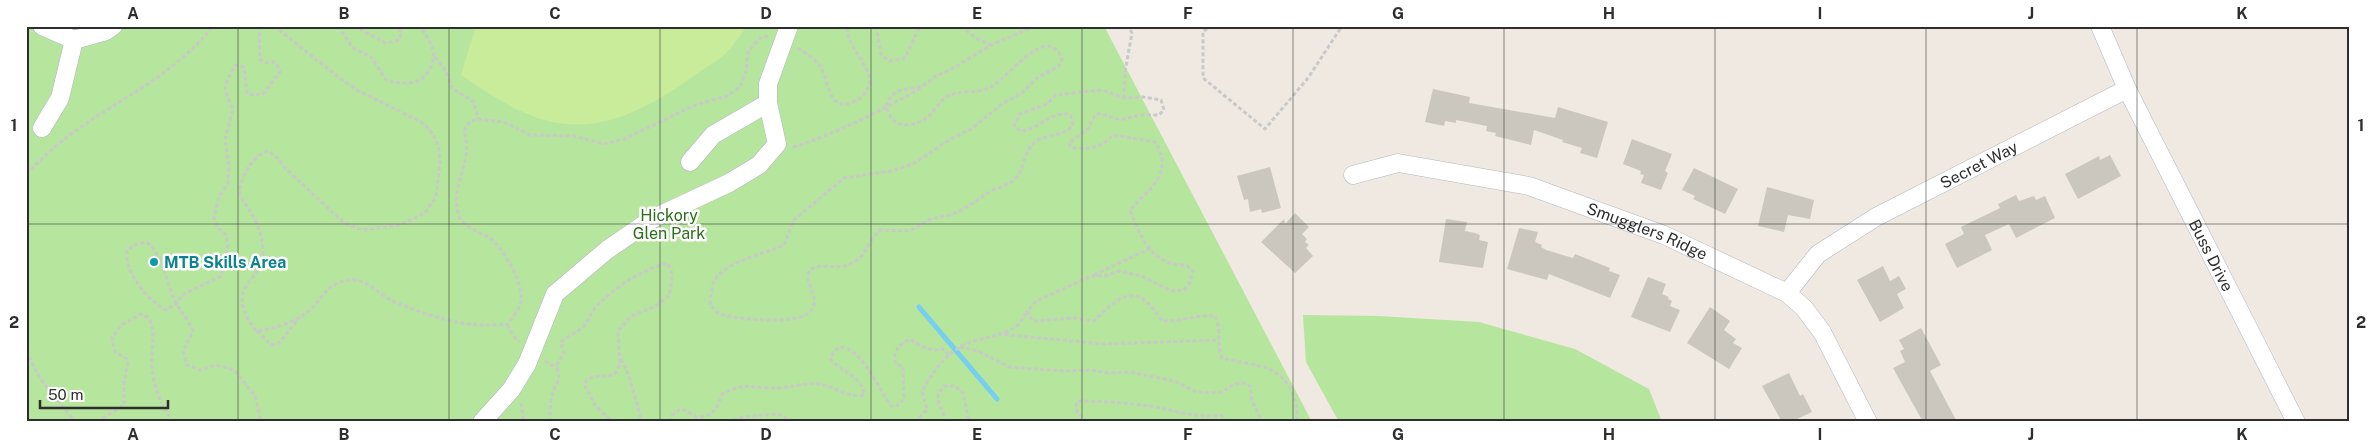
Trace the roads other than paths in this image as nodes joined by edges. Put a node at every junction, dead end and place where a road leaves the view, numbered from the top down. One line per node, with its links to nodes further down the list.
1 (42, 26): 5 (street)
2 (113, 26): 5 (street)
3 (2100, 26): 6 (street)
4 (787, 32): 7 (street)
5 (74, 40): 8 (street)
6 (2127, 89): 11 (street, Secret Way); 14 (street, Buss Drive)
7 (768, 103): 9 (street); 12 (street)
8 (42, 128)
9 (690, 162)
10 (1353, 175): 11 (street, Smugglers Ridge)
11 (1786, 293): 13 (street, Smugglers Ridge)
12 (482, 422)
13 (1868, 422)
14 (2296, 422)

